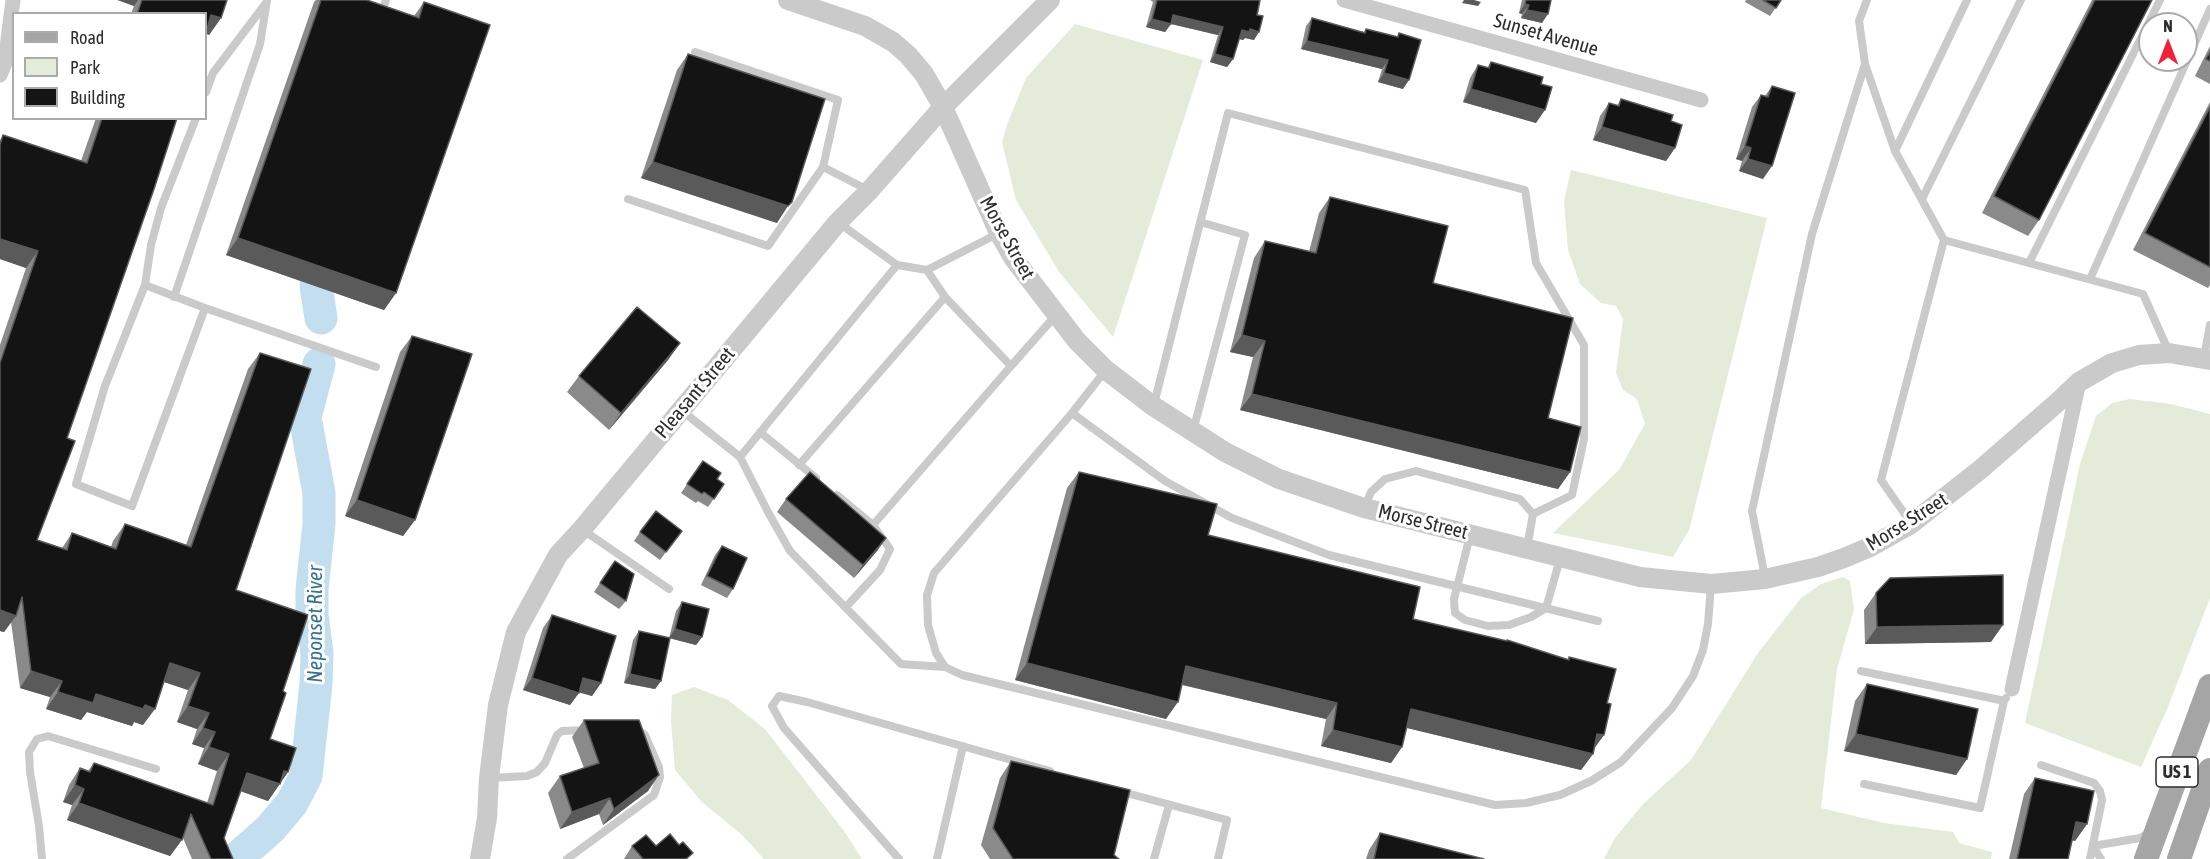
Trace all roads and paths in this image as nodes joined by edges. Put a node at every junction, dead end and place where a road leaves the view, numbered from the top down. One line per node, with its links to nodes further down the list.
1 (13, 0): 15 (street)
2 (386, 0): 12 (lane)
3 (788, 0): 18 (street, Morse Street)
4 (1050, 0): 18 (street, Pleasant Street)
5 (1344, 0): 17 (street, Sunset Avenue)
6 (1867, 0): 14 (lane)
7 (1968, 0): 20 (lane)
8 (2021, 0): 24 (lane)
9 (2160, 0): 29 (lane)
10 (267, 1): 16 (lane); 34 (lane)
11 (2210, 9): 32 (lane)
12 (382, 12)
13 (695, 52): 21 (lane)
14 (1865, 64): 20 (lane); 60 (lane)
15 (0, 75)
16 (207, 89)
17 (1701, 100)
18 (943, 107): 22 (street, Pleasant Street); 27 (street, Morse Street)
19 (195, 120): 33 (lane)
20 (1895, 151): 24 (lane)
21 (823, 167): 22 (lane); 23 (lane)
22 (869, 191): 25 (street, Pleasant Street)
23 (628, 199)
24 (1922, 199): 28 (lane)
25 (838, 222): 30 (lane); 46 (street, Pleasant Street)
26 (1200, 222): 45 (lane); 49 (lane); 53 (lane)
27 (999, 232): 31 (lane); 37 (street, Morse Street)
28 (1944, 240): 29 (lane); 54 (lane)
29 (2029, 263): 32 (lane)
30 (897, 265): 31 (lane); 48 (lane)
31 (927, 270): 35 (lane)
32 (2090, 279): 39 (lane)
33 (145, 285): 34 (lane); 36 (lane)
34 (174, 297): 36 (lane)
35 (945, 297): 41 (lane); 51 (lane)
36 (206, 308): 42 (lane)
37 (1056, 315): 41 (lane); 43 (street, Morse Street)
38 (2210, 325): 40 (lane)
39 (2169, 353): 40 (street, Morse Street); 44 (street, Morse Street)
40 (2207, 359)
41 (1011, 366): 55 (lane)
42 (376, 367)
43 (1106, 370): 45 (street, Morse Street); 47 (lane)
44 (2079, 382): 54 (street, Morse Street); 70 (street)
45 (1153, 406): 49 (street, Morse Street)
46 (681, 409): 50 (lane); 56 (street, Pleasant Street)
47 (1072, 413): 62 (lane); 67 (lane)
48 (760, 432): 50 (lane); 51 (lane)
49 (1193, 432): 52 (street, Morse Street)
50 (740, 457): 64 (lane)
51 (799, 465): 55 (lane)
52 (1364, 508): 53 (lane); 57 (street, Morse Street)
53 (1533, 514): 58 (lane)
54 (1911, 524): 60 (street, Morse Street)
55 (873, 525): 64 (lane)
56 (582, 529): 63 (lane); 78 (street, Pleasant Street)
57 (1471, 534): 58 (street, Morse Street); 62 (lane)
58 (1527, 548): 59 (street, Morse Street)
59 (1560, 557): 61 (street, Morse Street); 65 (lane)
60 (1766, 579): 61 (street, Morse Street)
61 (1711, 584): 67 (lane)
62 (1457, 586): 65 (lane); 65 (lane)
63 (669, 589)
64 (846, 607): 67 (lane)
65 (1546, 608): 66 (lane)
66 (1598, 621)
67 (945, 667)
68 (1862, 671): 70 (lane)
69 (2210, 686): 82 (main road, US 1)
70 (2008, 695): 79 (lane)
71 (628, 728): 86 (lane)
72 (595, 729): 78 (lane)
73 (963, 746): 77 (lane); 87 (lane); 88 (lane)
74 (2041, 765): 83 (lane)
75 (156, 769): 84 (lane)
76 (2210, 770): 94 (main road, US 1)
77 (1055, 772)
78 (489, 778): 85 (street, Pleasant Street)
79 (1863, 784)
80 (1112, 788): 81 (lane)
81 (1169, 805): 89 (lane); 90 (lane)
82 (2156, 830): 83 (lane); 93 (main road, US 1)
83 (2093, 846): 91 (lane); 92 (lane)
84 (42, 859)
85 (482, 859)
86 (567, 859)
87 (899, 859)
88 (937, 859)
89 (1154, 859)
90 (1218, 859)
91 (2090, 859)
92 (2101, 859)
93 (2146, 859)
94 (2179, 859)

